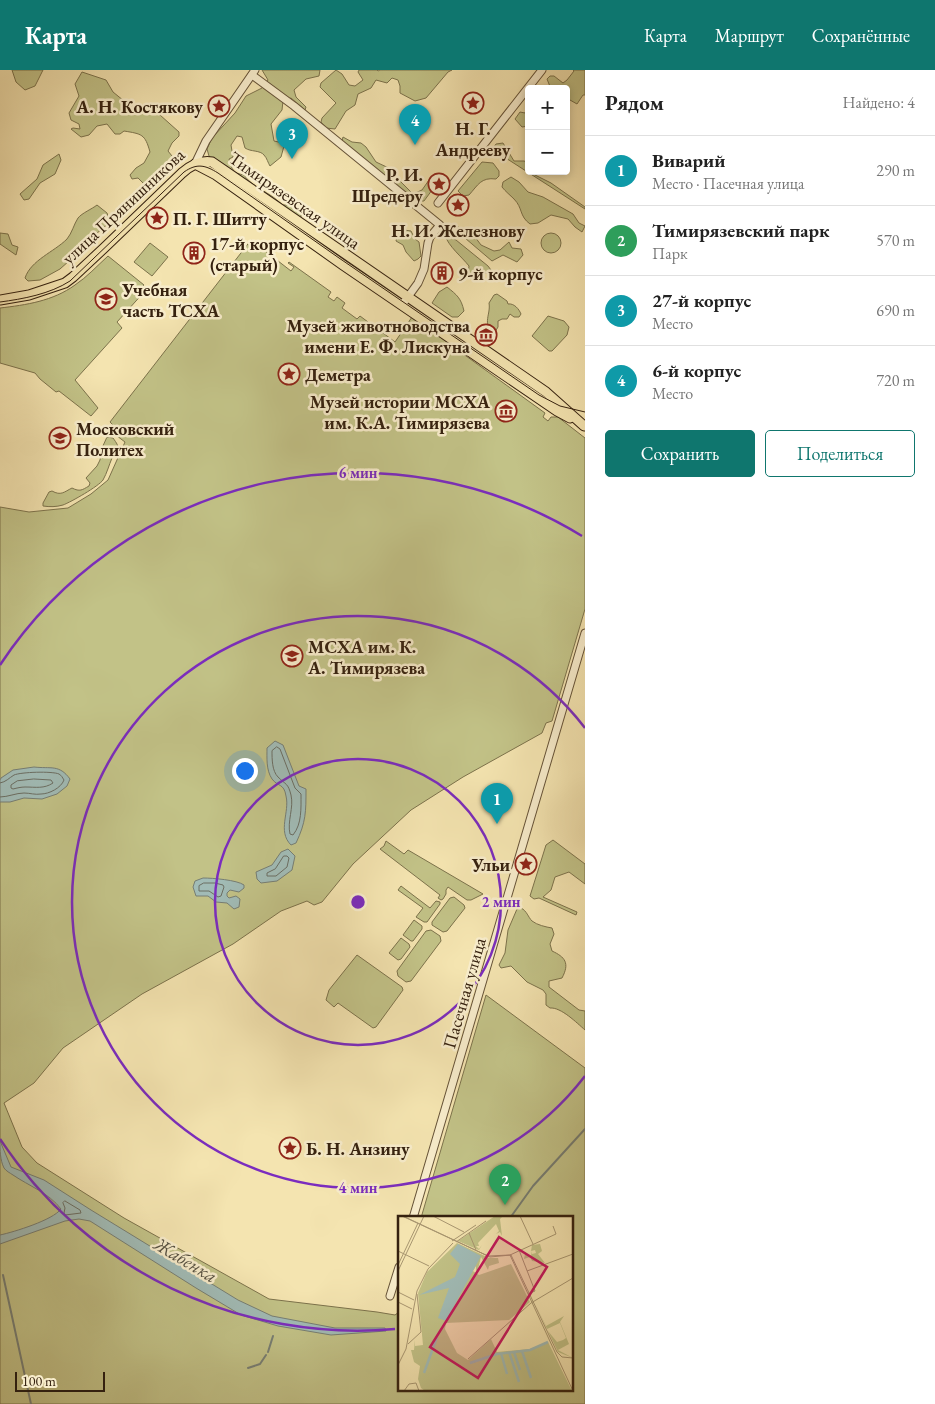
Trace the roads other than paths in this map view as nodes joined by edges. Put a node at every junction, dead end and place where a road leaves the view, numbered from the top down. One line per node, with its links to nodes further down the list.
1 (542, 70): 4 (street)
2 (253, 72): 3 (street, улица Прянишникова); 5 (street)
3 (195, 164): 5 (main road, Тимирязевская улица); 6 (main road, улица Прянишникова); 7 (main road, Тимирязевская улица)
4 (438, 203)
5 (407, 297): 7 (street); 8 (main road, Тимирязевская улица)
6 (0, 300)
7 (402, 305): 8 (main road, Тимирязевская улица)
8 (584, 427)
9 (585, 633): 10 (street, Пасечная улица)
10 (414, 1216)
11 (398, 1270): 12 (street)
12 (390, 1296)

